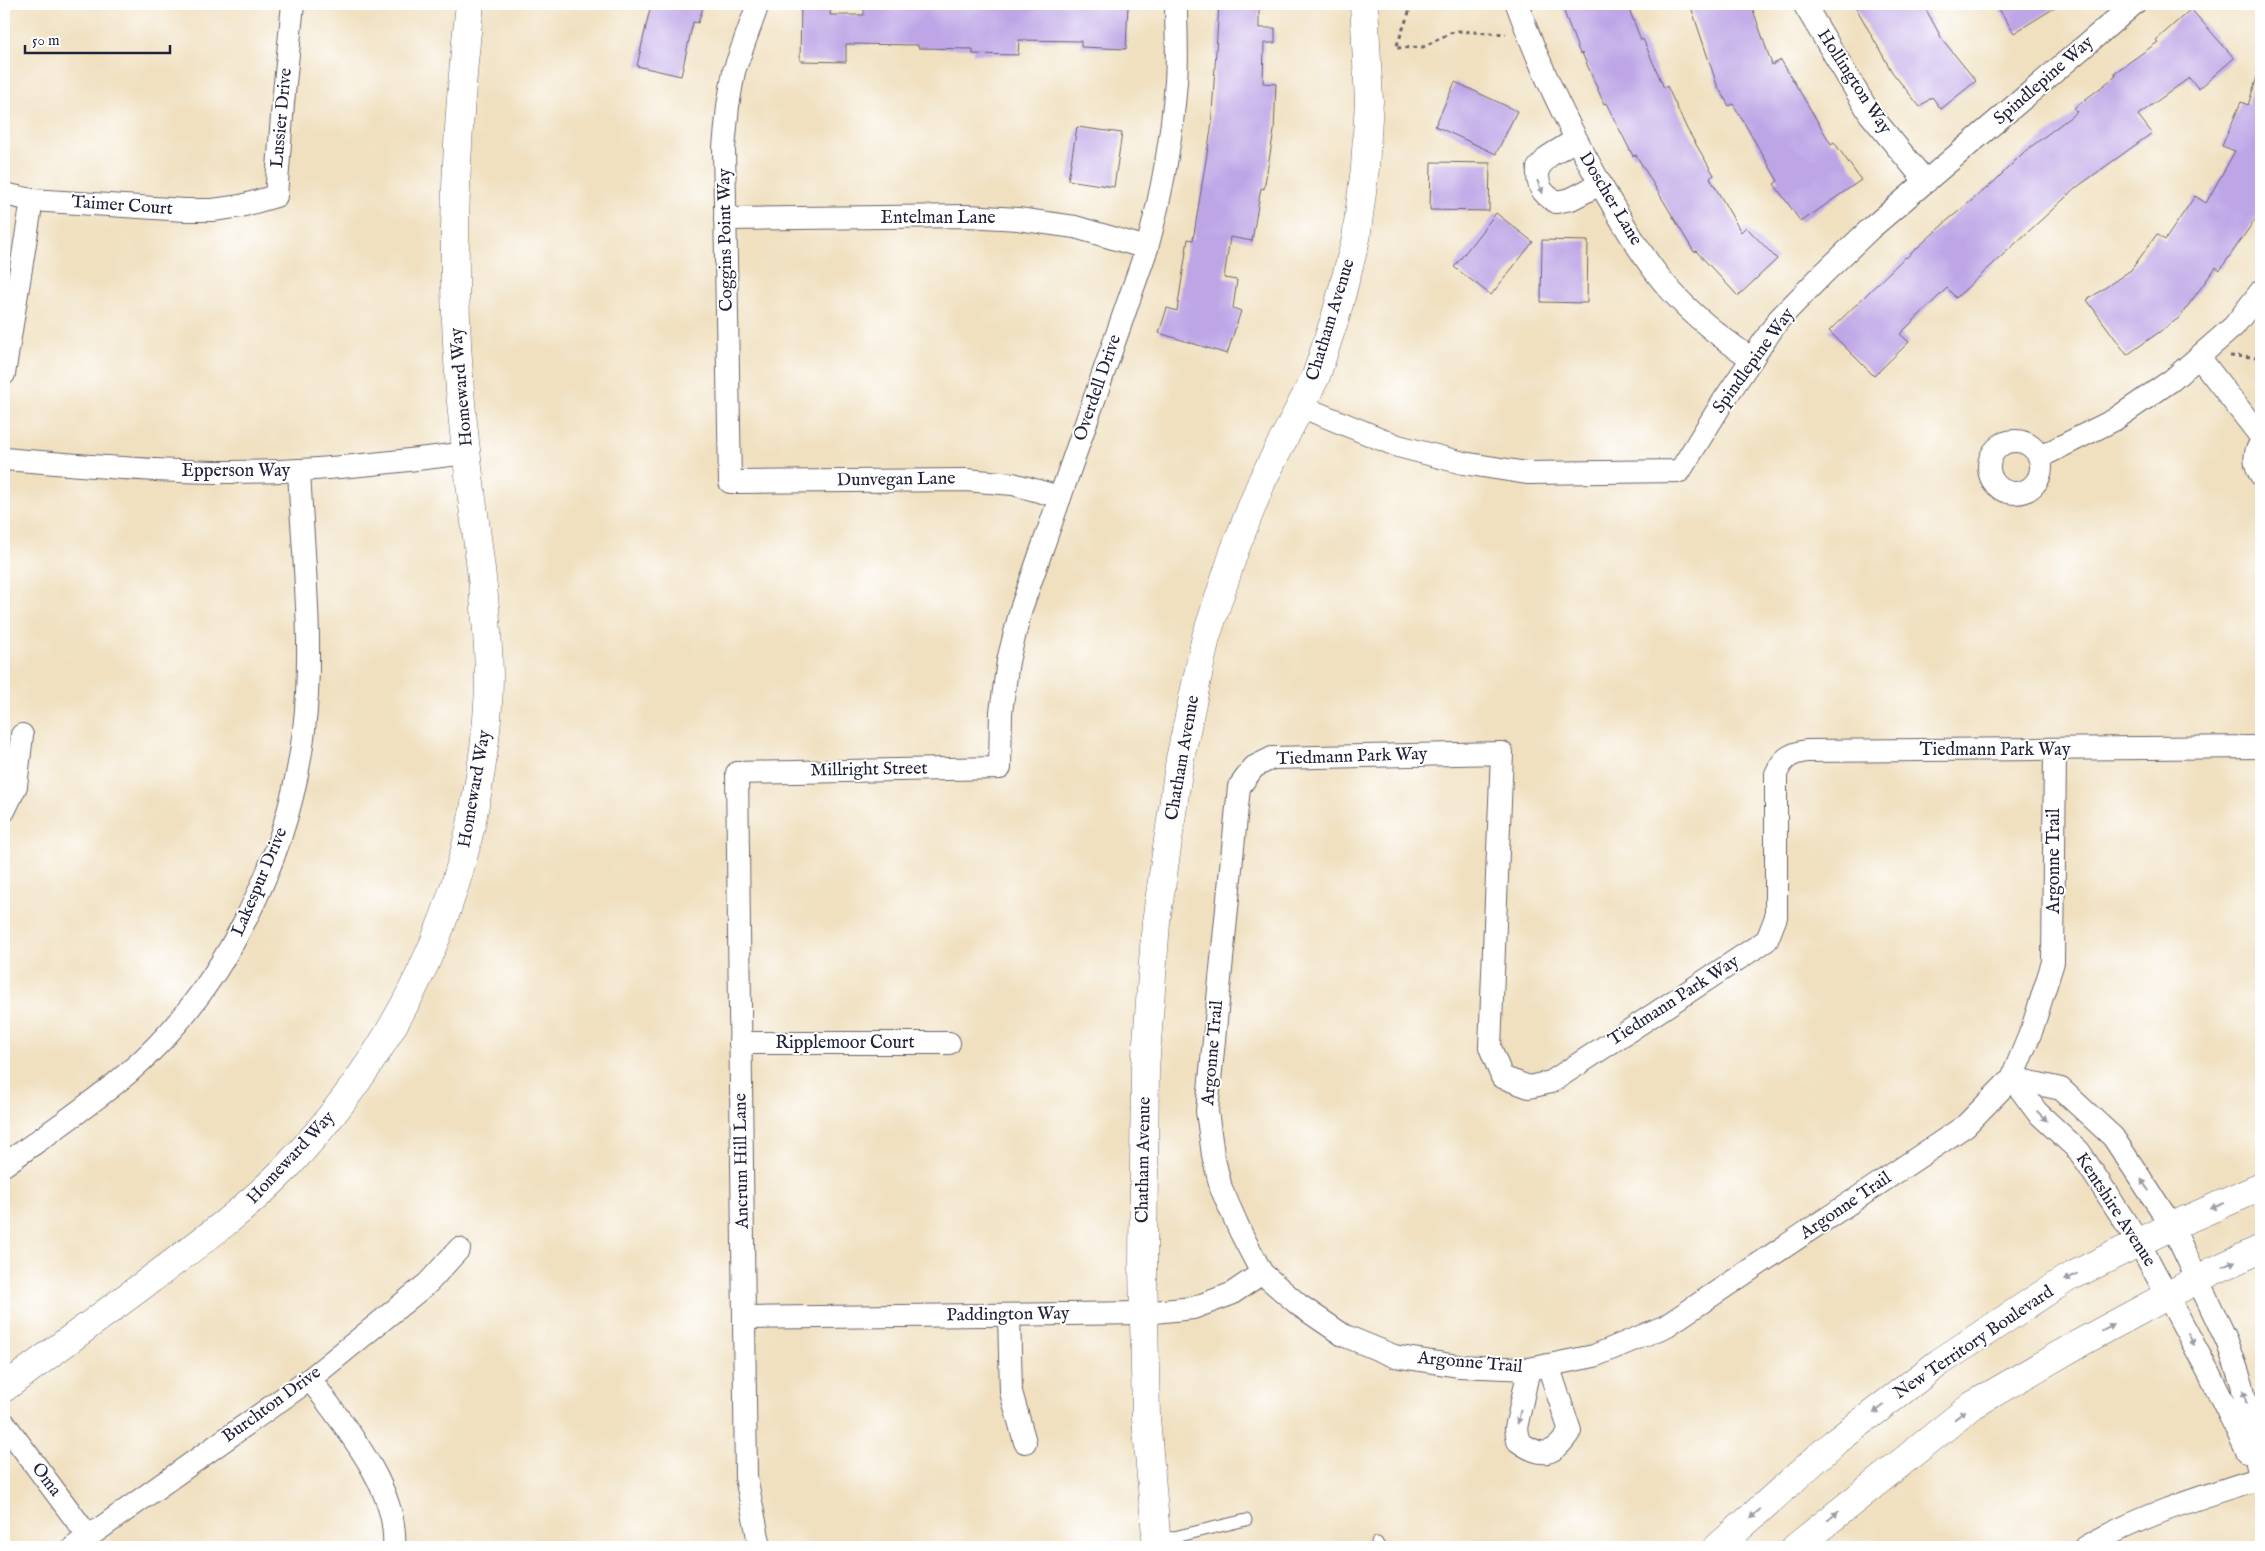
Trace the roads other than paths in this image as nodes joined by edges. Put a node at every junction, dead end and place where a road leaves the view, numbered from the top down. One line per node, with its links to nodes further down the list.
1 (293, 4): 14 (street, Lussier Drive)
2 (470, 4): 24 (street, Homeward Way)
3 (758, 4): 15 (street, Coggins Point Way)
4 (1176, 4): 16 (street, Overdell Drive)
5 (1364, 4): 21 (street, Chatham Avenue)
6 (1517, 4): 9 (street, Doscher Lane)
7 (1804, 4): 10 (street, Hollington Way)
8 (2127, 6): 10 (street, Spindlepine Way)
9 (1575, 140): 11 (street, Doscher Lane); 11 (street, one-way to 11)
10 (1926, 182): 19 (street, Spindlepine Way)
11 (1600, 184): 19 (street, Doscher Lane)
12 (4, 194): 13 (street, Taimer Court)
13 (32, 200): 14 (street, Taimer Court); 20 (street)
14 (241, 206)
15 (725, 219): 16 (street, Entelman Lane); 29 (street, Coggins Point Way)
16 (1147, 248): 30 (street, Overdell Drive)
17 (2261, 291): 18 (street)
18 (2199, 357): 22 (street); 25 (street)
19 (1752, 359): 21 (street, Spindlepine Way)
20 (4, 374)
21 (1300, 406): 50 (street, Chatham Avenue)
22 (2261, 437)
23 (2261, 443): 28 (street)
24 (467, 453): 27 (street, Epperson Way); 54 (street, Homeward Way)
25 (2040, 457)
26 (4, 459): 27 (street, Epperson Way)
27 (299, 470): 41 (street, Lakespur Drive)
28 (2261, 475)
29 (730, 482): 30 (street, Dunvegan Lane)
30 (1060, 497): 34 (street, Overdell Drive)
31 (22, 735): 37 (street)
32 (2261, 747): 33 (street, Tiedmann Park Way)
33 (2055, 750): 35 (street, Tiedmann Park Way); 40 (street, Argonne Trail)
34 (1000, 768): 36 (street, Millright Street)
35 (1254, 768): 47 (street, Argonne Trail)
36 (737, 773): 39 (street, Ancrum Hill Lane)
37 (4, 812)
38 (949, 1042): 39 (street, Ripplemoor Court)
39 (740, 1043): 52 (street, Ancrum Hill Lane)
40 (2012, 1078): 43 (street, Kentshire Avenue, one-way to 40); 44 (street, Kentshire Avenue, one-way to 44); 47 (street, Argonne Trail)
41 (4, 1165)
42 (2261, 1187): 43 (street, New Territory Boulevard, one-way to 43)
43 (2172, 1226): 44 (street, New Territory Boulevard); 48 (street, Kentshire Avenue)
44 (2138, 1243): 49 (street, Kentshire Avenue); 63 (street, New Territory Boulevard, one-way to 63)
45 (459, 1249): 53 (street, Burchton Drive)
46 (2261, 1250): 48 (street, one-way to 46)
47 (1262, 1273): 50 (street, Paddington Way)
48 (2197, 1280): 49 (street); 57 (street, Kentshire Avenue, one-way to 48)
49 (2168, 1296): 57 (street, Kentshire Avenue, one-way to 57); 64 (street, one-way to 49)
50 (1144, 1313): 51 (street, Paddington Way); 60 (street, Chatham Avenue)
51 (1009, 1315): 52 (street, Paddington Way); 56 (street)
52 (744, 1318): 62 (street, Ancrum Hill Lane)
53 (310, 1379): 59 (street, Burchton Drive); 61 (street)
54 (4, 1388)
55 (4, 1424): 59 (street, Oma)
56 (1025, 1442)
57 (2261, 1480): 65 (street)
58 (1246, 1520): 60 (lane)
59 (81, 1542)
60 (1158, 1545)
61 (394, 1547)
62 (760, 1547)
63 (1718, 1547)
64 (1796, 1547)
65 (2086, 1547)

